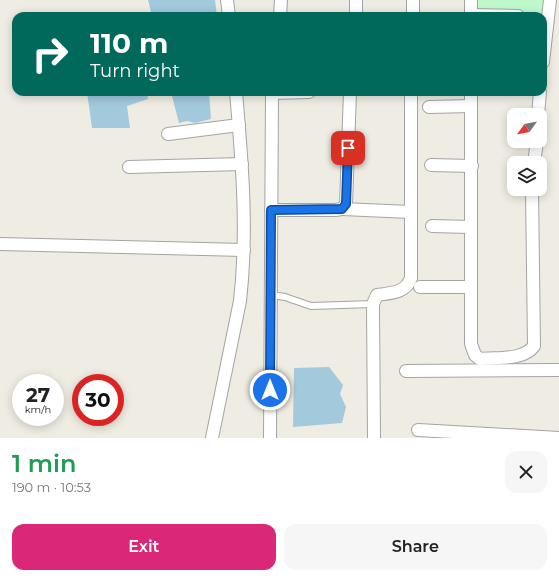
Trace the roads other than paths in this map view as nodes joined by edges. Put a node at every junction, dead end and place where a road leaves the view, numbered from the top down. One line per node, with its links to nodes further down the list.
1 (227, 0): 7 (street)
2 (280, 0): 8 (street)
3 (356, 0): 9 (street)
4 (413, 0): 10 (street)
5 (471, 0): 11 (street)
6 (550, 0): 12 (street)
7 (228, 12)
8 (280, 12)
9 (356, 12)
10 (413, 12)
11 (470, 12)
12 (546, 12)
13 (236, 96): 22 (street)
14 (272, 96): 30 (street)
15 (350, 96): 29 (street)
16 (411, 96): 31 (street)
17 (471, 96): 19 (street)
18 (540, 96): 21 (street)
19 (471, 106): 20 (street); 26 (street)
20 (429, 107)
21 (539, 108)
22 (239, 125): 23 (street); 24 (street)
23 (168, 134)
24 (242, 164): 27 (street); 35 (street)
25 (431, 165): 26 (street)
26 (472, 166): 33 (street)
27 (129, 167)
28 (532, 196): 37 (street)
29 (342, 209): 30 (street); 31 (street)
30 (271, 210): 38 (street)
31 (411, 212): 39 (street)
32 (432, 226): 33 (street)
33 (470, 227): 37 (street)
34 (0, 244): 35 (street)
35 (244, 250): 43 (street)
36 (420, 287): 37 (street)
37 (471, 287)
38 (271, 295): 39 (lane); 44 (street)
39 (372, 304): 45 (street)
40 (559, 370): 41 (street)
41 (406, 371)
42 (418, 430): 46 (street)
43 (212, 438)
44 (270, 438)
45 (374, 438)
46 (542, 438): 47 (street)
47 (559, 438)

